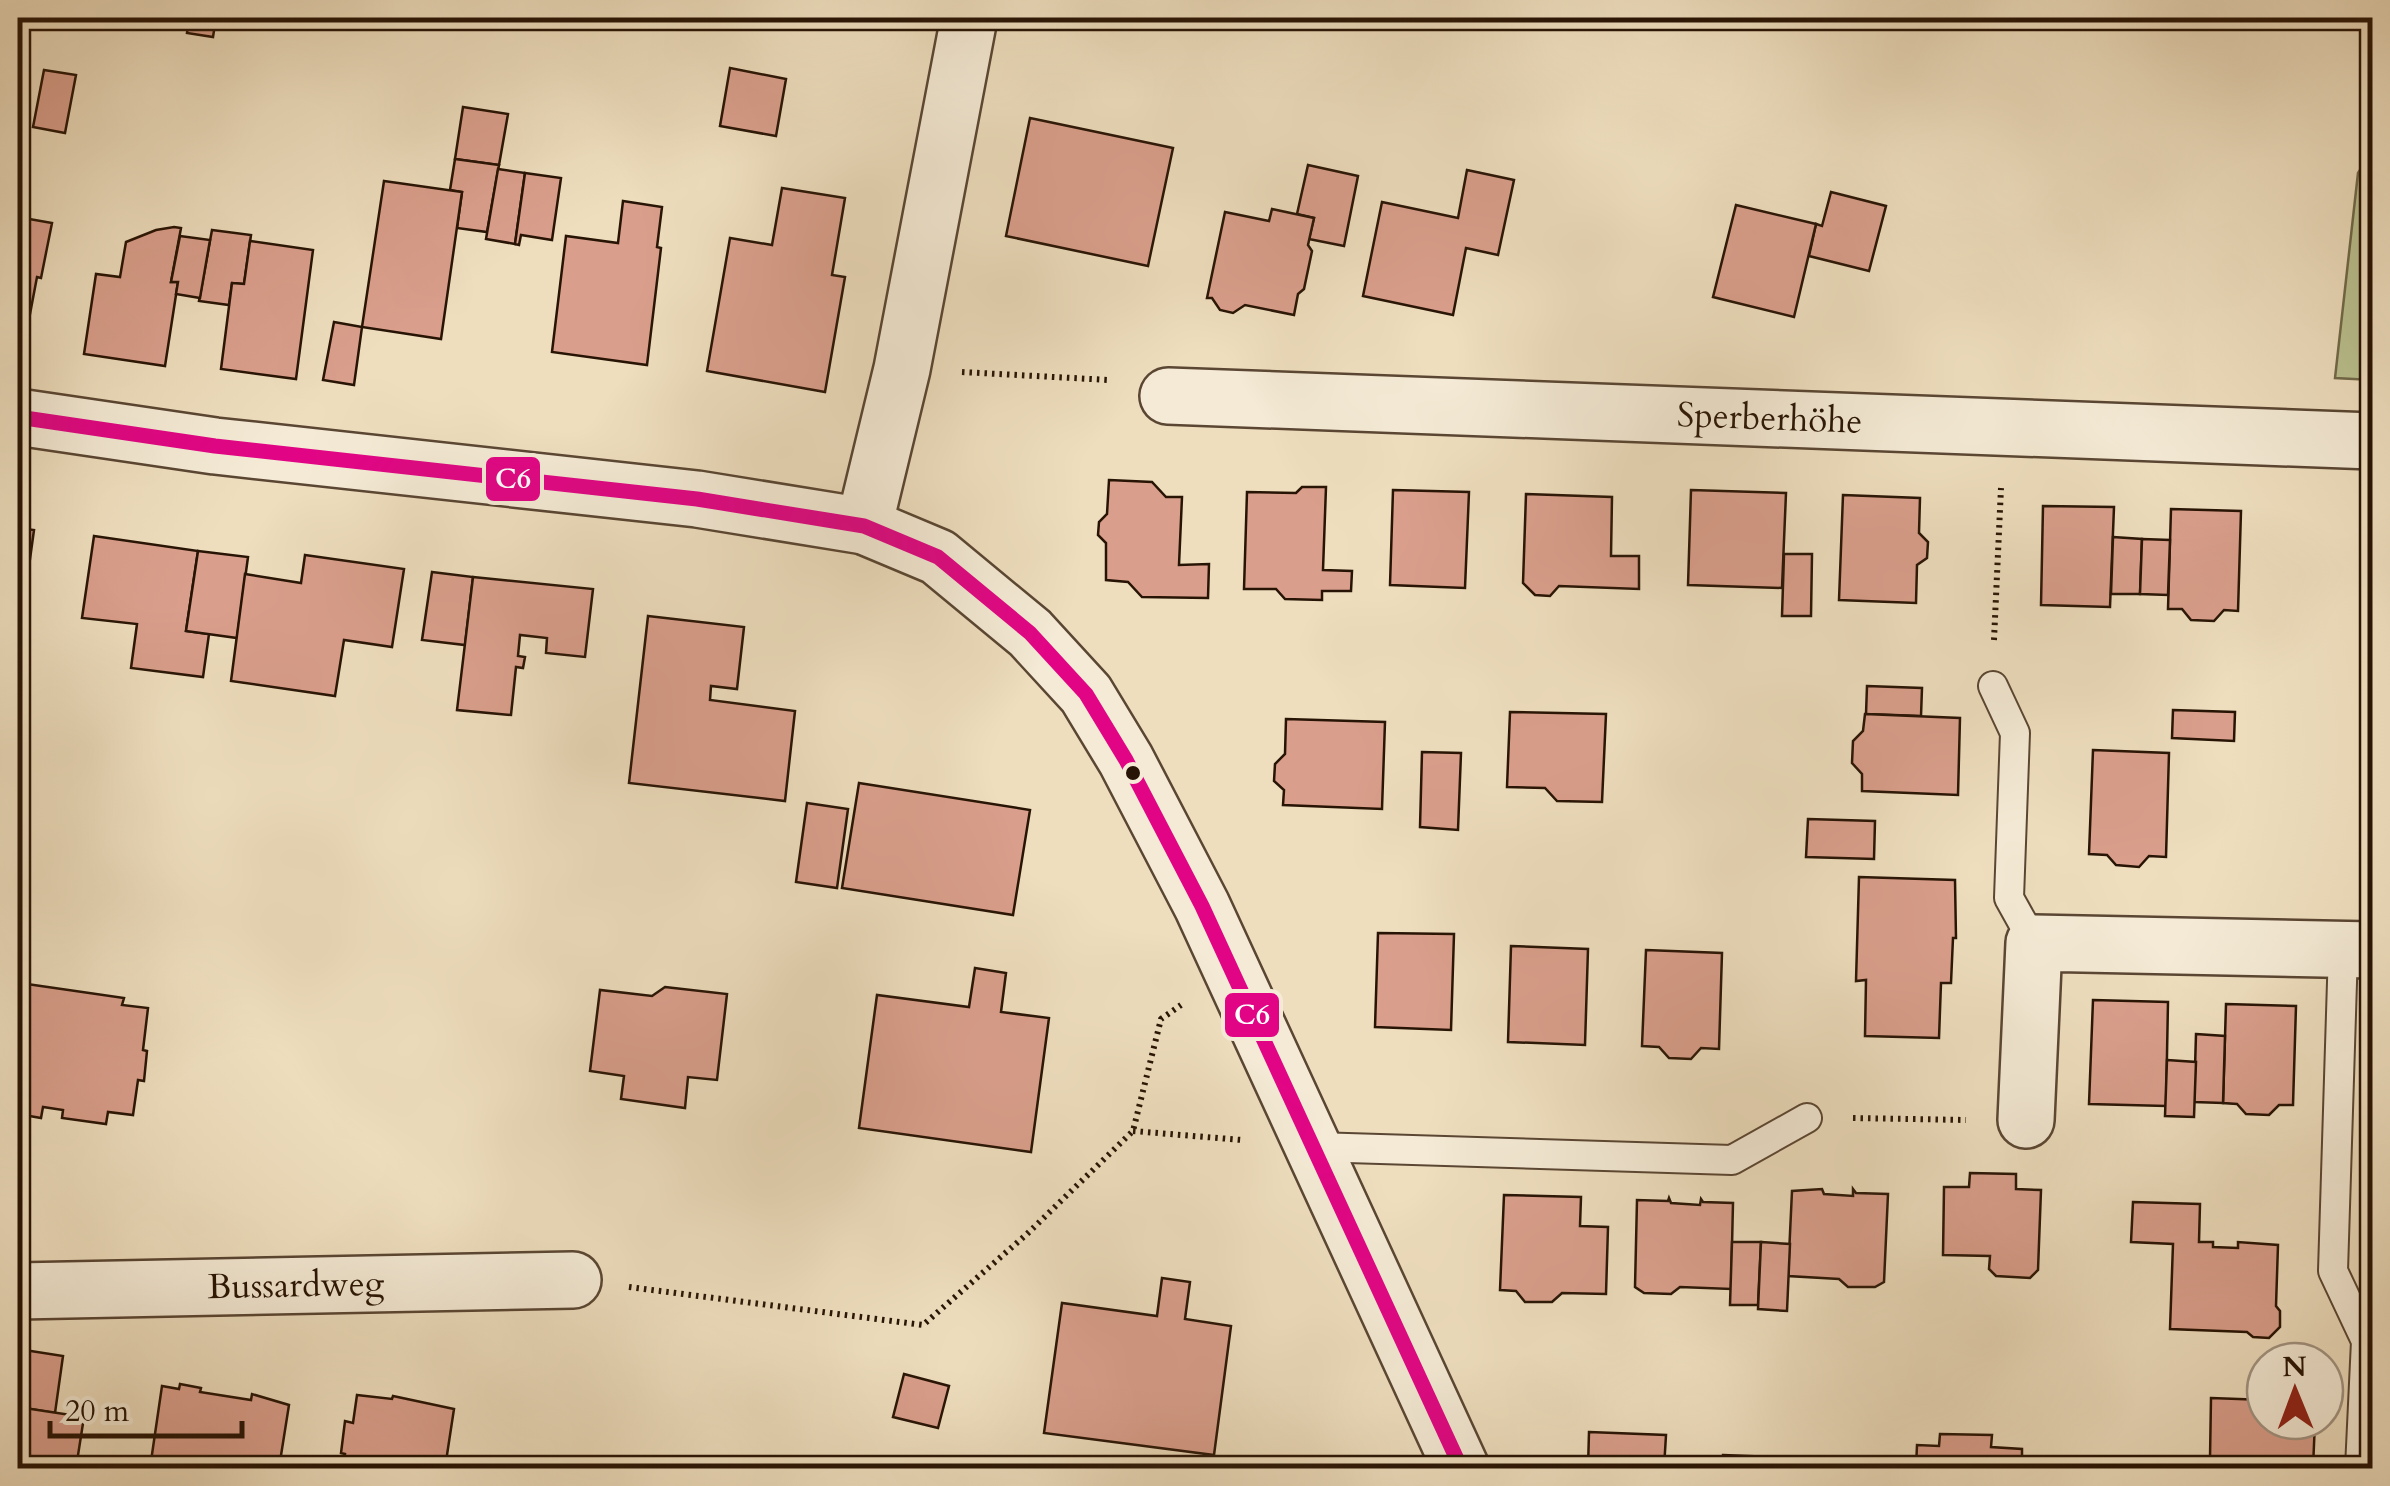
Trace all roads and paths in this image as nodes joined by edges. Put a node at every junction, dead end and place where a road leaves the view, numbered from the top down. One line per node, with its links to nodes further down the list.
1 (970, 18): 2 (street)
2 (902, 369): 3 (path); 7 (street)
3 (1168, 396): 5 (street, Sperberhöhe)
4 (18, 417): 7 (street)
5 (2003, 430): 6 (street, Sperberhöhe); 8 (path)
6 (2372, 441)
7 (864, 526): 11 (street)
8 (1992, 686): 9 (lane)
9 (2034, 944): 10 (street); 13 (street)
10 (2358, 950): 19 (lane)
11 (1232, 970): 14 (path); 15 (street)
12 (1807, 1118): 13 (path); 15 (lane)
13 (2026, 1120)
14 (1133, 1131): 15 (path); 16 (path)
15 (1315, 1147): 18 (street)
16 (573, 1280): 17 (street, Bussardweg)
17 (18, 1291)
18 (1461, 1468)
19 (2360, 1468)

